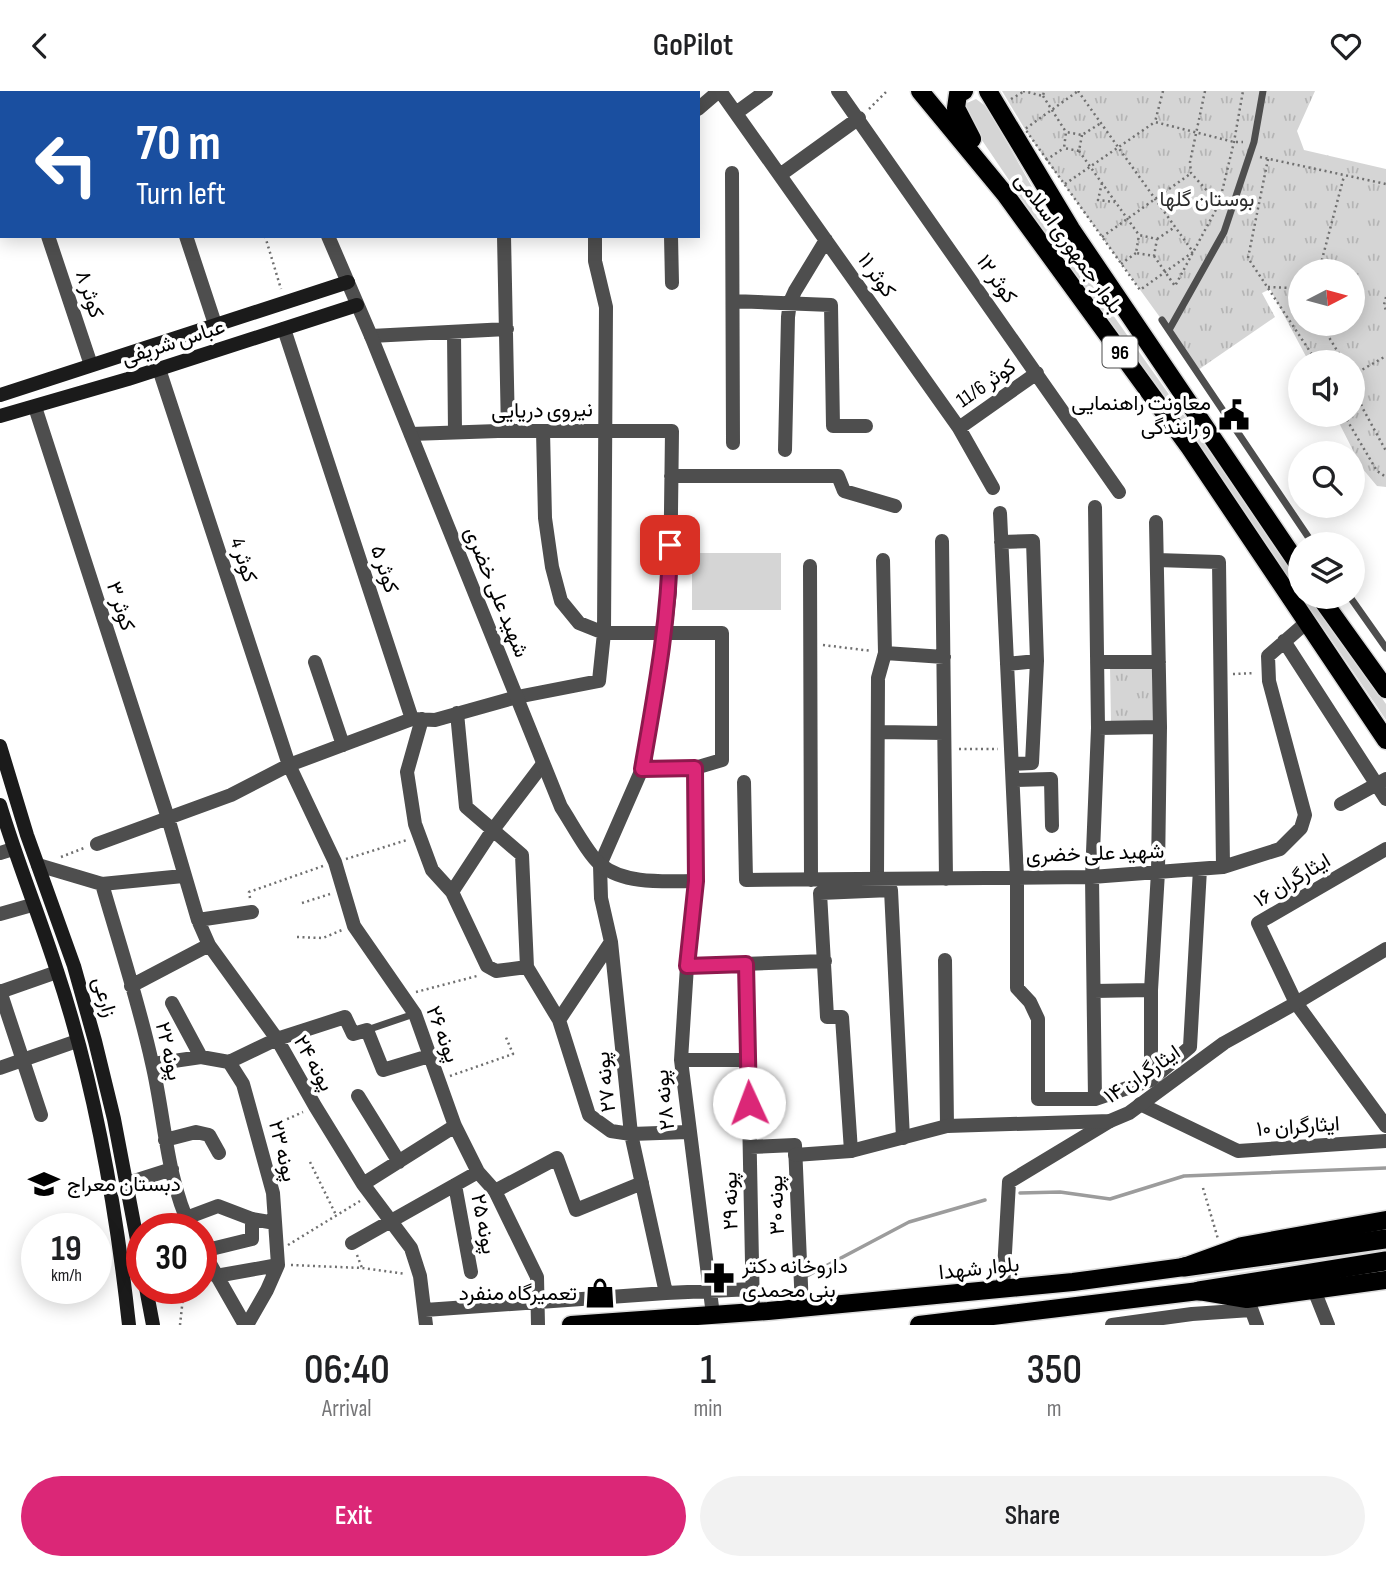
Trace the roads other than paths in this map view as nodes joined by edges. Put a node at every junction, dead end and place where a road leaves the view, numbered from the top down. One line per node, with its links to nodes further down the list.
1 (719, 91): 10 (street); 11 (street, کوثر ۱۱)
2 (766, 91): 11 (street)
3 (838, 91): 12 (street, کوثر ۱۲)
4 (920, 91): 15 (main road, بلوار جمهوری اسلامی / 96)
5 (964, 91): 15 (main road)
6 (973, 91): 9 (main road)
7 (988, 91): 9 (main road, بلوار جمهوری اسلامی / 96)
8 (1262, 91): 32 (lane)
9 (1005, 106): 62 (main road, بلوار جمهوری اسلامی / 96)
10 (700, 107)
11 (736, 113): 14 (street, کوثر ۱۱)
12 (859, 118): 14 (street); 38 (street, کوثر ۱۲)
13 (733, 173): 25 (street)
14 (780, 175): 22 (street, کوثر ۱۱)
15 (1005, 194): 68 (main road, بلوار جمهوری اسلامی / 96)
16 (49, 238): 36 (street, کوثر ۸)
17 (187, 238): 29 (street)
18 (329, 238): 23 (street, شهید علی خضری)
19 (504, 238): 31 (street)
20 (595, 238): 45 (street)
21 (671, 238): 24 (street)
22 (826, 240): 26 (street); 44 (street, کوثر ۱۱)
23 (348, 282): 27 (street, شهید علی خضری); 29 (main road, عباس شریفی)
24 (672, 283)
25 (733, 301): 26 (street); 50 (street)
26 (790, 302): 43 (street); 51 (street)
27 (357, 305): 30 (main road, عباس شریفی); 34 (street, شهید علی خضری)
28 (1162, 320): 32 (lane)
29 (215, 324): 35 (main road, عباس شریفی)
30 (284, 329): 37 (main road, عباس شریفی); 83 (street, کوثر ۵)
31 (507, 329): 33 (street); 46 (street)
32 (1169, 330): 59 (lane)
33 (454, 333): 34 (street); 48 (street)
34 (371, 336): 49 (street, شهید علی خضری)
35 (121, 355): 36 (main road, عباس شریفی); 39 (main road)
36 (91, 365): 40 (main road, عباس شریفی)
37 (159, 369): 39 (main road, عباس شریفی); 93 (street, کوثر 4)
38 (1037, 373): 44 (street, کوثر 11/6); 54 (street, کوثر ۱۲)
39 (128, 379): 41 (main road, عباس شریفی)
40 (0, 395)
41 (35, 407): 42 (main road, عباس شریفی); 102 (street, کوثر ۳)
42 (0, 416)
43 (866, 426)
44 (959, 428): 53 (street, کوثر ۱۱)
45 (606, 430): 47 (street, نیروی دریایی); 52 (street, نیروی دریایی); 69 (street)
46 (508, 431): 47 (street, نیروی دریایی); 48 (street, نیروی دریایی)
47 (543, 431): 69 (street)
48 (455, 432): 49 (street, نیروی دریایی)
49 (411, 434): 81 (street, شهید علی خضری)
50 (733, 443)
51 (785, 450)
52 (671, 476): 55 (street); 70 (street)
53 (993, 488)
54 (1119, 492)
55 (895, 506)
56 (1095, 507): 77 (street)
57 (1000, 513): 61 (street)
58 (1156, 522): 64 (street)
59 (1305, 532)
60 (942, 541): 74 (street)
61 (1001, 542): 76 (street); 79 (street)
62 (1288, 549)
63 (883, 560): 73 (street)
64 (1157, 560): 78 (street); 110 (street)
65 (810, 566): 119 (street)
66 (1329, 609): 80 (main road)
67 (1358, 609): 72 (lane)
68 (1308, 621): 71 (street); 88 (main road, بلوار جمهوری اسلامی / 96)
69 (604, 633): 70 (street); 81 (street)
70 (665, 634): 94 (street); 95 (street)
71 (1283, 641): 97 (street); 110 (street, شهید علی خضری)
72 (1386, 648)
73 (885, 653): 74 (street); 86 (street)
74 (944, 657): 87 (street)
75 (315, 661): 89 (street)
76 (1037, 661): 79 (street); 92 (street)
77 (1097, 662): 78 (street); 85 (street)
78 (1159, 662): 84 (street)
79 (1007, 664): 92 (street)
80 (1386, 689)
81 (516, 697): 82 (street); 91 (street, شهید علی خضری)
82 (457, 713): 83 (street); 104 (street)
83 (417, 719): 89 (street); 122 (street)
84 (1160, 727): 85 (street); 113 (street)
85 (1098, 728): 116 (street)
86 (878, 732): 87 (street); 117 (street)
87 (944, 733): 118 (street)
88 (1386, 740)
89 (343, 745): 93 (street)
90 (0, 746): 108 (main road, زارعی)
91 (543, 764): 104 (street); 109 (street, شهید علی خضری)
92 (1012, 764): 96 (street)
93 (289, 765): 102 (street); 142 (street, پونه ۲۶)
94 (695, 768): 95 (street); 120 (street, پونه ۲۸)
95 (642, 769): 109 (street)
96 (1013, 780): 103 (street); 115 (street)
97 (1381, 781): 99 (street); 100 (street)
98 (744, 782): 119 (street, شهید علی خضری)
99 (1386, 799)
100 (1341, 804)
101 (0, 805): 107 (main road, زارعی)
102 (168, 818): 105 (street); 114 (street, پونه ۲۴)
103 (1052, 826)
104 (492, 831): 122 (street); 134 (street)
105 (97, 844)
106 (1386, 849): 141 (street, ایثارگران ۱۶)
107 (7, 851): 112 (main road, زارعی)
108 (38, 865): 112 (main road); 121 (street); 177 (main road, زارعی)
109 (600, 865): 120 (street); 127 (street, پونه ۲۷)
110 (1223, 867): 111 (street, شهید علی خضری)
111 (1200, 869): 113 (street, شهید علی خضری); 155 (street)
112 (21, 871): 123 (main road, زارعی)
113 (1158, 872): 116 (street, شهید علی خضری); 137 (street)
114 (183, 876): 121 (street); 126 (street, پونه ۲۴)
115 (1017, 877): 116 (street, شهید علی خضری); 118 (street, شهید علی خضری); 157 (street)
116 (1092, 877): 138 (street)
117 (877, 879): 118 (street, شهید علی خضری); 119 (street, شهید علی خضری)
118 (946, 879)
119 (811, 880)
120 (696, 881): 133 (street, پونه ۲۸)
121 (102, 884): 136 (street, پونه ۲۲)
122 (452, 892): 134 (street)
123 (32, 905): 125 (street); 135 (main road, زارعی)
124 (252, 912): 126 (street)
125 (0, 914)
126 (198, 920): 128 (street, پونه ۲۴)
127 (611, 941): 143 (street); 165 (street, پونه ۲۷)
128 (209, 945): 136 (street); 145 (street, پونه ۲۴)
129 (1386, 949): 141 (street, ایثارگران ۱۴)
130 (945, 960): 162 (street)
131 (825, 961): 132 (street); 166 (street); 170 (street)
132 (746, 964): 133 (street); 149 (street, پونه ۲۹)
133 (687, 966): 151 (street, پونه ۲۸)
134 (527, 967): 143 (street)
135 (58, 972): 139 (street); 146 (main road, زارعی)
136 (131, 986): 153 (street, پونه ۲۲)
137 (1151, 990): 138 (street); 155 (street)
138 (1094, 991): 157 (street)
139 (0, 992): 150 (street)
140 (172, 1003): 148 (street)
141 (1296, 1003): 158 (street, ایثارگران ۱۴); 163 (street)
142 (415, 1014): 144 (lane); 147 (street, پونه ۲۶)
143 (559, 1020): 165 (street)
144 (367, 1030): 145 (street); 147 (street)
145 (277, 1039): 152 (street); 179 (street, پونه ۲۴)
146 (77, 1041): 150 (street); 214 (main road, زارعی)
147 (429, 1056): 161 (street, پونه ۲۶)
148 (201, 1057): 152 (street); 153 (street)
149 (748, 1060): 151 (street); 169 (street, پونه ۲۹)
150 (23, 1061): 154 (street); 159 (street)
151 (681, 1061): 164 (street, پونه ۲۸)
152 (229, 1062): 187 (street, پونه ۲۳)
153 (153, 1064): 167 (street, پونه ۲۲)
154 (0, 1068)
155 (1151, 1080): 157 (street)
156 (358, 1096): 173 (street)
157 (1095, 1099)
158 (1140, 1104): 160 (street, ایثارگران ۱۴); 168 (street, ایثارگران ۱۰)
159 (41, 1115)
160 (1110, 1122): 162 (street, ایثارگران ۱۴); 199 (street)
161 (455, 1126): 173 (street); 175 (street, پونه ۲۶)
162 (947, 1126): 166 (street, ایثارگران ۱۴)
163 (1386, 1126)
164 (688, 1132): 165 (street); 202 (street, پونه ۲۸)
165 (631, 1134): 176 (street, پونه ۲۷)
166 (903, 1138): 170 (street, ایثارگران ۱۴)
167 (165, 1140): 171 (street); 174 (street, پونه ۲۲)
168 (1386, 1142)
169 (750, 1147): 172 (street, پونه ۳۰); 200 (street, پونه ۲۹)
170 (851, 1151): 172 (street, ایثارگران ۱۴)
171 (219, 1153)
172 (795, 1155): 208 (street, پونه ۳۰)
173 (398, 1162): 179 (street)
174 (172, 1169): 177 (street); 182 (street, پونه ۲۲)
175 (478, 1172): 178 (street); 180 (street, پونه ۲۶)
176 (642, 1182): 180 (street); 204 (street, پونه ۲۷)
177 (128, 1183): 181 (main road, زارعی)
178 (455, 1185): 186 (street); 195 (street, پونه ۲۵)
179 (368, 1189): 186 (street, پونه ۲۴)
180 (495, 1191): 205 (street, پونه ۲۶)
181 (133, 1213)
182 (184, 1213)
183 (206, 1213): 184 (street)
184 (252, 1219): 187 (street); 188 (street)
185 (1386, 1220): 194 (main road, بلوار شهدا)
186 (392, 1222): 190 (street); 211 (street, پونه ۲۴)
187 (275, 1223): 192 (street, پونه ۲۳)
188 (251, 1238): 191 (street); 192 (street)
189 (1386, 1239): 194 (highway)
190 (352, 1243)
191 (217, 1246)
192 (277, 1254): 196 (street); 216 (street, پونه ۲۳)
193 (1386, 1261): 203 (highway)
194 (1184, 1267): 199 (main road, بلوار شهدا)
195 (471, 1272)
196 (217, 1276)
197 (217, 1278): 216 (street)
198 (1386, 1280): 201 (main road)
199 (1003, 1288): 208 (main road, بلوار شهدا)
200 (753, 1289): 202 (street); 209 (street, پونه ۲۹)
201 (1314, 1290): 207 (main road); 222 (street)
202 (711, 1291): 204 (street); 210 (street, پونه ۲۸)
203 (1199, 1291): 207 (main road); 219 (main road)
204 (666, 1293): 205 (street)
205 (538, 1301): 211 (street); 217 (street, پونه ۲۶)
206 (149, 1304): 215 (main road)
207 (1249, 1304): 212 (street); 221 (street)
208 (802, 1308): 209 (main road, بلوار شهدا)
209 (753, 1312): 210 (main road, بلوار شهدا)
210 (712, 1315): 218 (main road, بلوار شهدا)
211 (426, 1317)
212 (1194, 1320): 213 (street)
213 (1156, 1322): 220 (street)
214 (130, 1325)
215 (153, 1325)
216 (246, 1325)
217 (538, 1325)
218 (571, 1325)
219 (919, 1325)
220 (1112, 1325)
221 (1257, 1325)
222 (1328, 1325)

